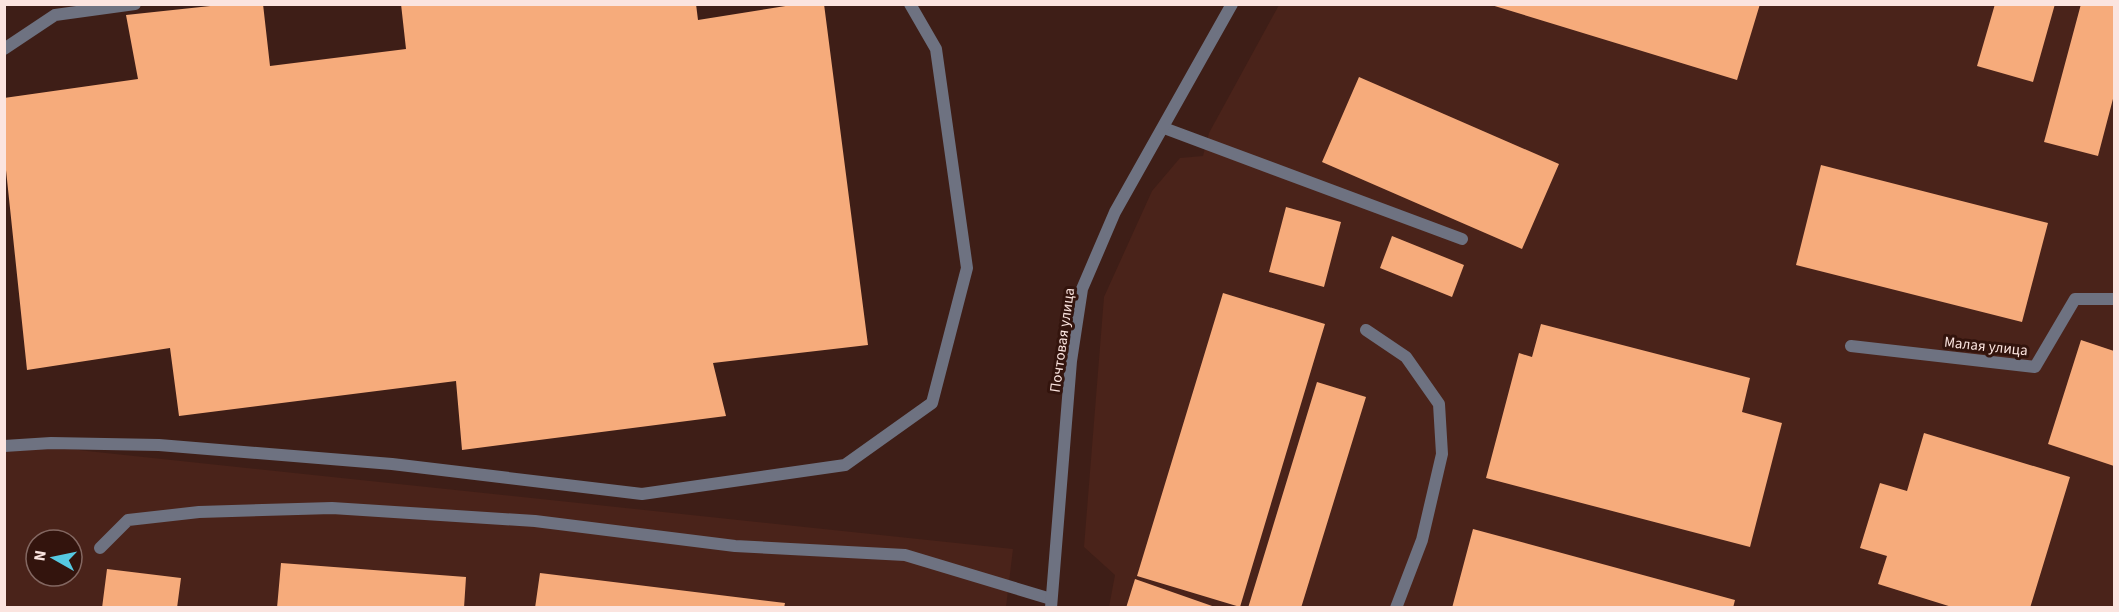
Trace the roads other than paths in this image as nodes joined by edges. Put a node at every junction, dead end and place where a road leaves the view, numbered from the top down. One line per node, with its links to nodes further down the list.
1 (135, 4): 4 (street)
2 (910, 4): 10 (street)
3 (1232, 4): 5 (street, Почтовая улица)
4 (4, 49)
5 (1164, 128): 6 (street); 12 (street, Почтовая улица)
6 (1462, 239)
7 (2115, 299): 9 (street, Малая улица)
8 (1366, 330): 13 (street)
9 (1851, 346)
10 (4, 446)
11 (100, 548): 12 (street)
12 (1051, 603)
13 (1396, 608)

